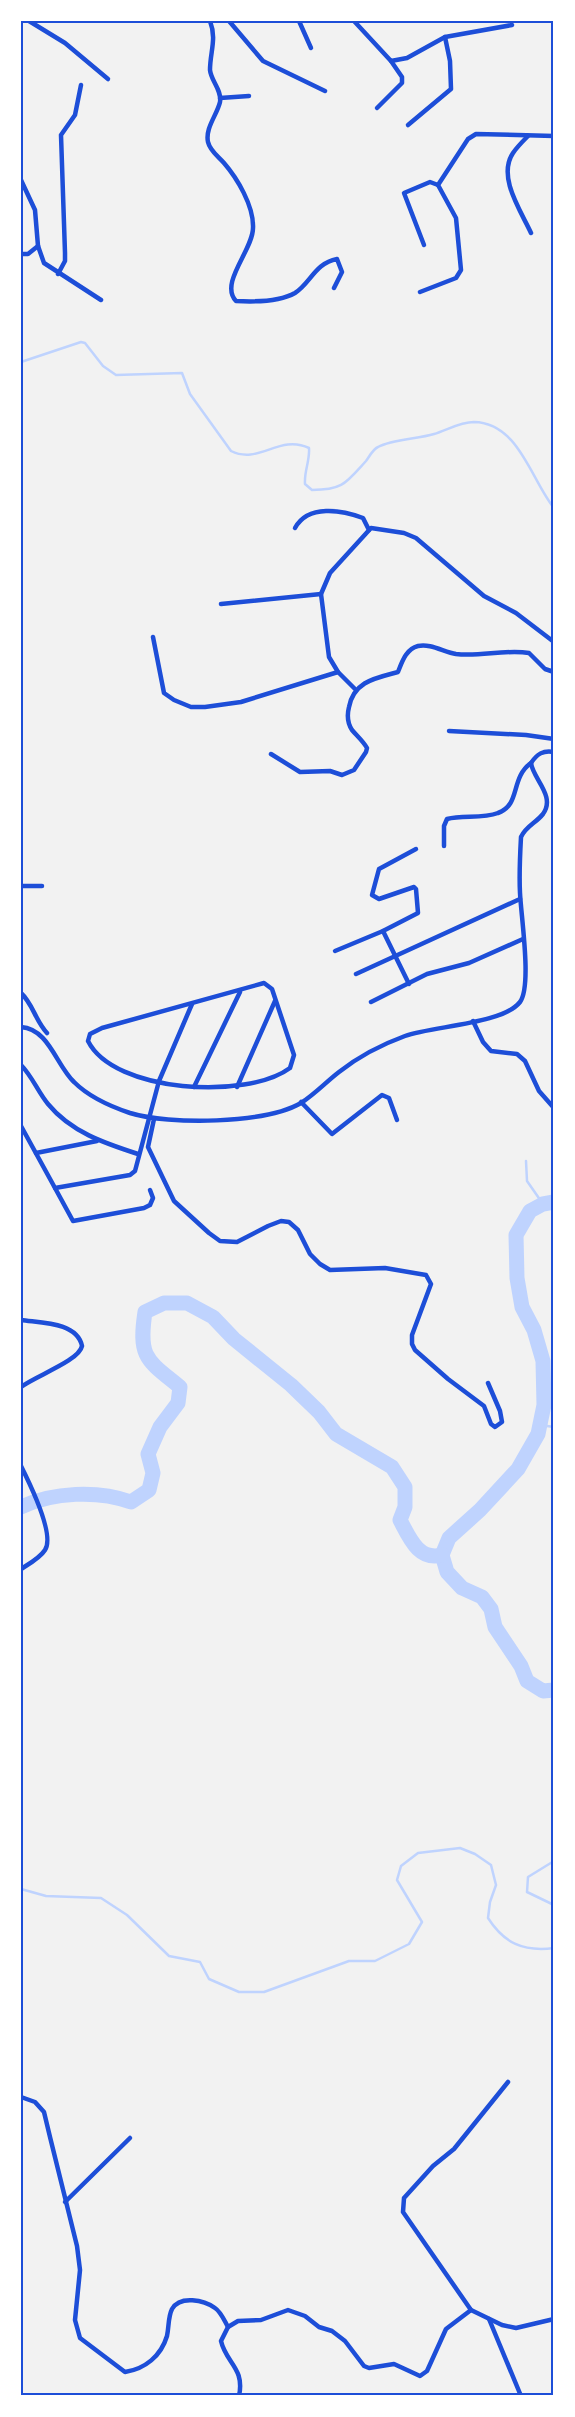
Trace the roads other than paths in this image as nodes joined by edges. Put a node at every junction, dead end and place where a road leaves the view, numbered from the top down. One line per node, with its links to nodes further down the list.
1 (29, 21): 10 (street)
2 (210, 21): 14 (street)
3 (229, 21): 12 (street)
4 (300, 21): 8 (street)
5 (354, 21): 9 (street)
6 (512, 25): 7 (street)
7 (445, 36): 9 (street); 16 (street)
8 (311, 48)
9 (391, 61): 15 (street)
10 (108, 79)
11 (82, 85): 25 (street)
12 (325, 91)
13 (249, 96): 14 (street)
14 (220, 98): 26 (street)
15 (377, 108)
16 (408, 125)
17 (528, 136): 18 (street); 20 (street); 21 (street)
18 (554, 136)
19 (21, 180): 23 (street)
20 (438, 185): 22 (street); 27 (street)
21 (531, 233)
22 (424, 245)
23 (38, 246): 24 (street); 25 (street)
24 (21, 254)
25 (58, 274): 28 (street)
26 (334, 288)
27 (420, 292)
28 (101, 300)
29 (295, 528): 30 (street)
30 (369, 530): 31 (street); 34 (street)
31 (321, 594): 32 (street); 35 (street)
32 (220, 604)
33 (153, 637): 35 (street)
34 (554, 642)
35 (338, 672): 37 (street)
36 (554, 672): 37 (street)
37 (356, 690): 41 (street)
38 (449, 731): 39 (street)
39 (554, 738)
40 (554, 752): 42 (street)
41 (271, 754)
42 (530, 763): 43 (street); 47 (street)
43 (444, 846)
44 (416, 849): 48 (street)
45 (21, 886): 46 (street)
46 (42, 886)
47 (520, 899): 49 (street); 51 (street)
48 (383, 931): 50 (street); 51 (street)
49 (523, 939): 53 (street); 59 (street)
50 (334, 950)
51 (396, 957): 52 (street); 53 (street)
52 (356, 974)
53 (409, 984): 57 (street)
54 (240, 992): 56 (street); 58 (street); 65 (street)
55 (21, 993): 61 (street)
56 (275, 1000): 64 (street); 64 (street)
57 (371, 1002)
58 (192, 1004): 63 (street); 63 (street)
59 (473, 1021): 66 (street); 67 (street)
60 (21, 1028): 68 (street)
61 (47, 1032)
62 (21, 1065): 71 (street)
63 (159, 1081): 65 (street); 68 (street)
64 (237, 1087): 65 (street)
65 (194, 1088)
66 (302, 1102): 68 (street); 69 (street)
67 (554, 1108)
68 (152, 1119): 73 (street); 77 (street)
69 (397, 1120)
70 (21, 1126): 72 (street)
71 (97, 1141): 72 (street); 73 (street)
72 (36, 1153): 74 (street)
73 (138, 1154): 74 (street)
74 (55, 1188): 75 (street)
75 (150, 1190)
76 (21, 1320): 78 (street)
77 (488, 1383)
78 (21, 1387)
79 (21, 1466): 80 (street)
80 (21, 1569)
81 (508, 2082): 85 (street)
82 (21, 2097): 84 (street)
83 (130, 2138): 84 (street)
84 (65, 2202): 88 (street)
85 (471, 2310): 86 (street); 88 (street)
86 (489, 2318): 87 (street); 90 (street)
87 (554, 2319)
88 (228, 2327): 89 (street)
89 (239, 2396)
90 (521, 2396)

